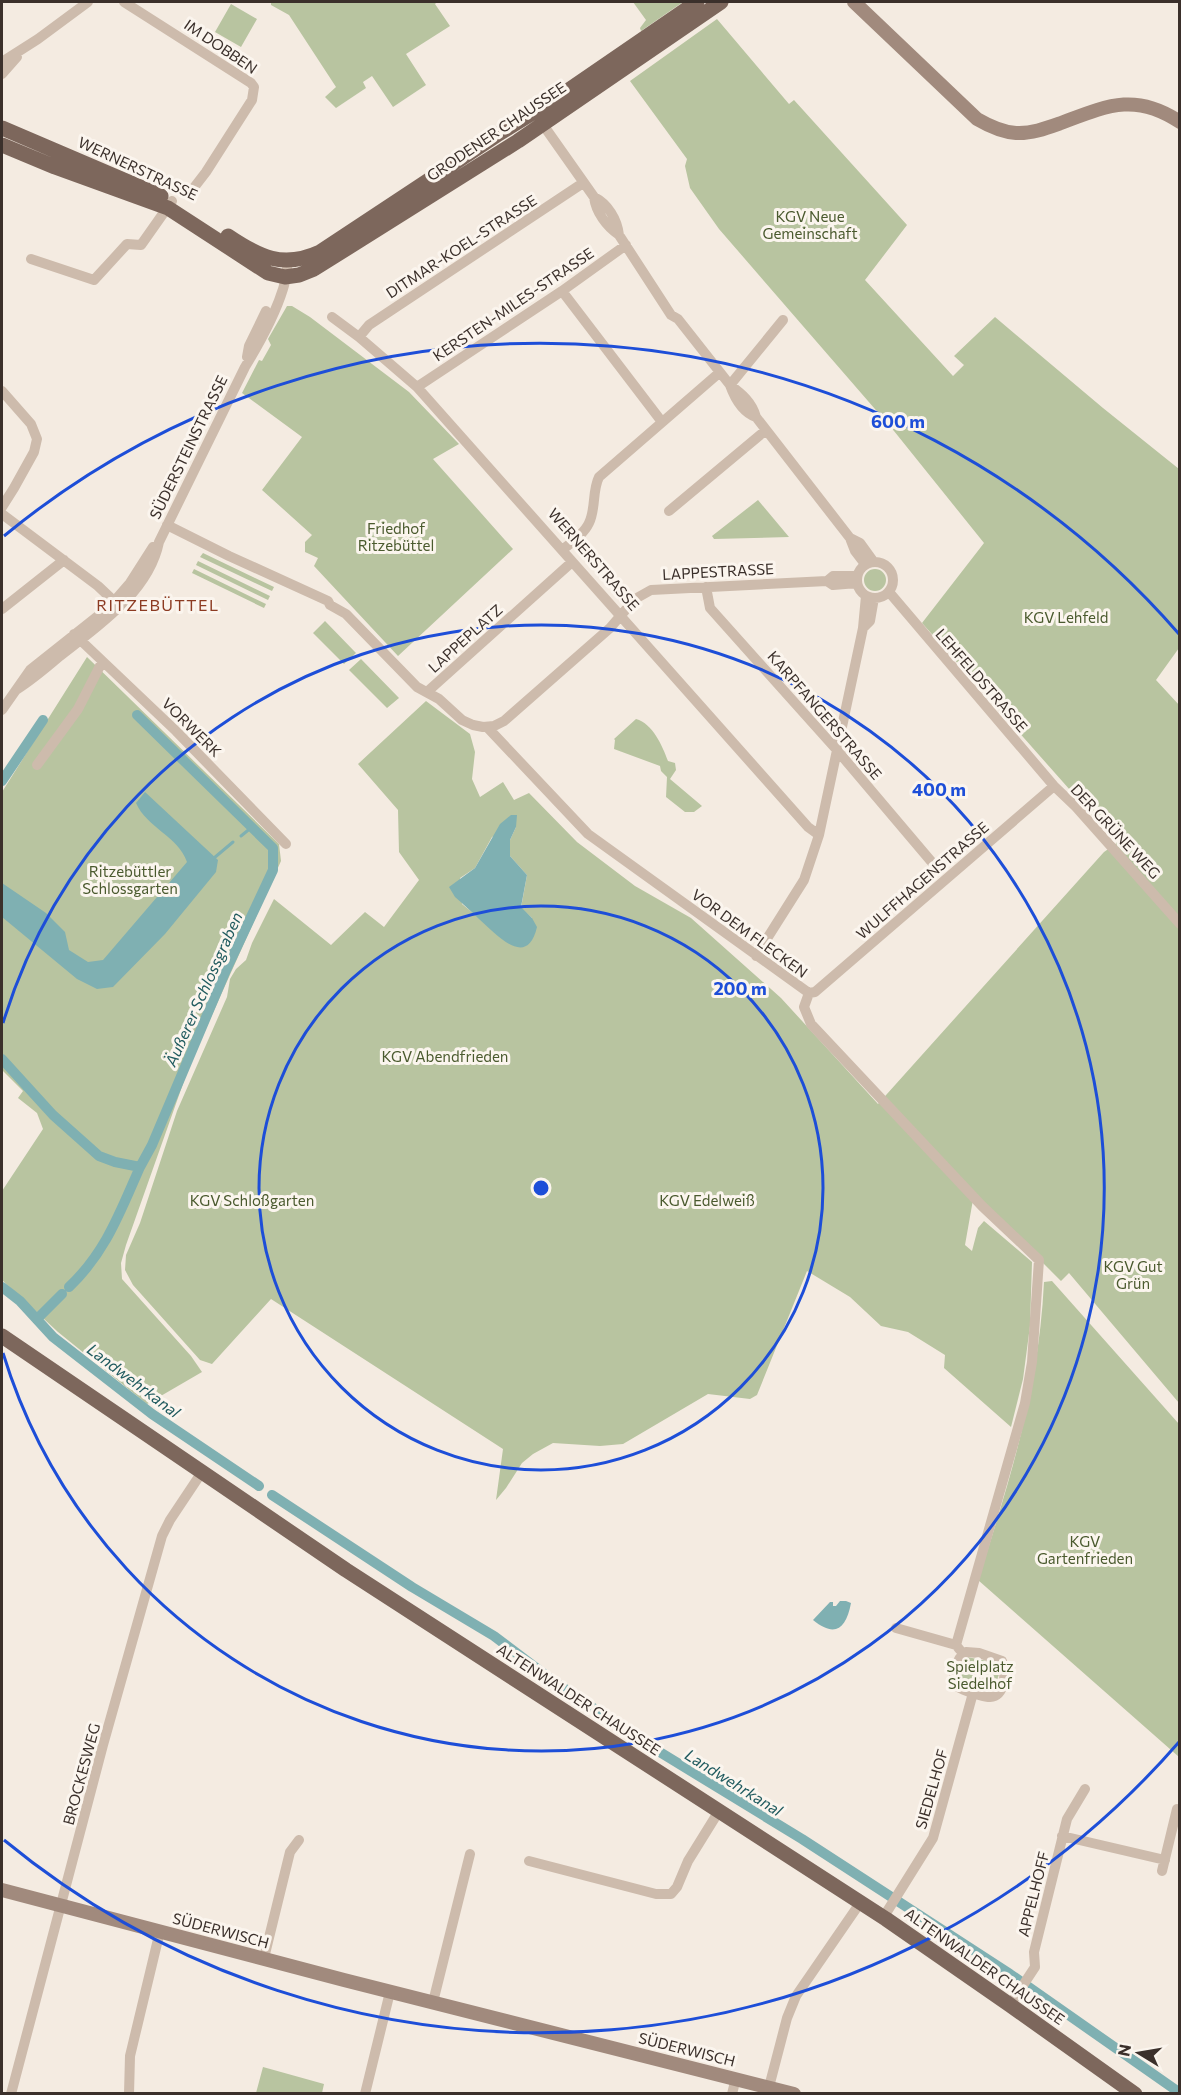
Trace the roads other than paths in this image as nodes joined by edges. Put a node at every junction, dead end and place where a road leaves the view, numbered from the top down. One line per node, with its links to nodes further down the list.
1 (88, 2): 6 (street)
2 (124, 2): 14 (street, IM DOBBEN)
3 (697, 2): 9 (main road, GRODENER CHAUSSEE)
4 (721, 2): 9 (main road, GRODENER CHAUSSEE)
5 (854, 2): 10 (street)
6 (23, 50): 7 (street); 8 (street)
7 (2, 62)
8 (2, 74)
9 (538, 117): 13 (street); 18 (main road, GRODENER CHAUSSEE); 19 (main road, GRODENER CHAUSSEE)
10 (1179, 122)
11 (2, 128): 15 (main road, WERNERSTRASSE)
12 (2, 145): 15 (main road, WERNERSTRASSE)
13 (583, 183): 16 (street); 23 (street, DITMAR-KOEL-STRASSE)
14 (189, 194)
15 (170, 205): 17 (street); 18 (main road, WERNERSTRASSE); 19 (main road, WERNERSTRASSE)
16 (626, 245): 20 (street, KERSTEN-MILES-STRASSE); 24 (street)
17 (31, 259)
18 (288, 260): 19 (street, SÜDERSTEINSTRASSE)
19 (285, 277): 33 (street, SÜDERSTEINSTRASSE)
20 (561, 291): 26 (street, KERSTEN-MILES-STRASSE); 28 (street)
21 (332, 317): 23 (street, WERNERSTRASSE)
22 (783, 320): 25 (street)
23 (359, 337): 26 (street, WERNERSTRASSE)
24 (720, 373): 25 (street); 28 (street)
25 (730, 385): 29 (street)
26 (417, 387): 34 (street, WERNERSTRASSE)
27 (2, 391): 30 (street)
28 (662, 422): 34 (street)
29 (766, 430): 31 (street); 37 (street)
30 (2, 507)
31 (669, 511)
32 (2, 514): 35 (street)
33 (167, 525): 42 (street, SÜDERSTEINSTRASSE); 47 (street)
34 (562, 550): 36 (street, WERNERSTRASSE)
35 (64, 561): 42 (street); 43 (street)
36 (572, 562): 44 (street, WERNERSTRASSE); 47 (street, LAPPEPLATZ)
37 (869, 563): 38 (street); 40 (street)
38 (857, 580): 39 (street, LAPPESTRASSE); 41 (street)
39 (706, 586): 44 (street, LAPPESTRASSE); 50 (street, KARPFANGERSTRASSE)
40 (889, 592): 41 (street); 52 (street, LEHFELDSTRASSE)
41 (870, 597): 50 (street)
42 (117, 604): 45 (street, SÜDERSTEINSTRASSE)
43 (2, 609)
44 (620, 617): 49 (street); 53 (street, WERNERSTRASSE)
45 (77, 637): 46 (street, VORWERK); 48 (street, SÜDERSTEINSTRASSE)
46 (102, 662): 51 (street); 54 (street, VORWERK)
47 (427, 692): 49 (street, LAPPEPLATZ)
48 (2, 710)
49 (487, 727): 57 (street, VOR DEM FLECKEN)
50 (836, 748): 53 (street); 55 (street, KARPFANGERSTRASSE)
51 (38, 765)
52 (1054, 786): 56 (street, DER GRÜNE WEG); 58 (street, WULFFHAGENSTRASSE)
53 (819, 835): 57 (street)
54 (286, 844)
55 (930, 860)
56 (1179, 924)
57 (756, 956): 58 (street, VOR DEM FLECKEN)
58 (809, 993): 62 (street, VOR DEM FLECKEN)
59 (2, 1336): 60 (main road, ALTENWALDER CHAUSSEE)
60 (202, 1472): 66 (main road, ALTENWALDER CHAUSSEE); 73 (street, BROCKESWEG)
61 (896, 1628): 62 (street)
62 (960, 1649): 63 (street); 63 (street)
63 (973, 1693): 74 (street, SIEDELHOF)
64 (1085, 1789): 67 (street, APPELHOFF)
65 (1177, 1809): 67 (street)
66 (719, 1811): 70 (street); 72 (main road, ALTENWALDER CHAUSSEE)
67 (1062, 1836): 79 (street, APPELHOFF)
68 (299, 1840): 76 (street)
69 (470, 1854): 78 (street)
70 (529, 1861)
71 (2, 1890): 73 (street, SÜDERWISCH)
72 (860, 1903): 74 (main road, ALTENWALDER CHAUSSEE); 81 (street)
73 (61, 1905): 75 (street, SÜDERWISCH); 82 (street, BROCKESWEG)
74 (887, 1911): 79 (main road, ALTENWALDER CHAUSSEE)
75 (160, 1931): 76 (street, SÜDERWISCH); 83 (street)
76 (264, 1958): 77 (street, SÜDERWISCH)
77 (390, 1992): 78 (street, SÜDERWISCH); 84 (street)
78 (433, 2002): 80 (street, SÜDERWISCH)
79 (1010, 2005): 87 (main road, ALTENWALDER CHAUSSEE)
80 (736, 2078): 81 (street, SÜDERWISCH); 85 (street)
81 (769, 2087): 86 (street, SÜDERWISCH)
82 (11, 2094)
83 (129, 2094)
84 (365, 2094)
85 (732, 2094)
86 (794, 2094)
87 (1135, 2094)

